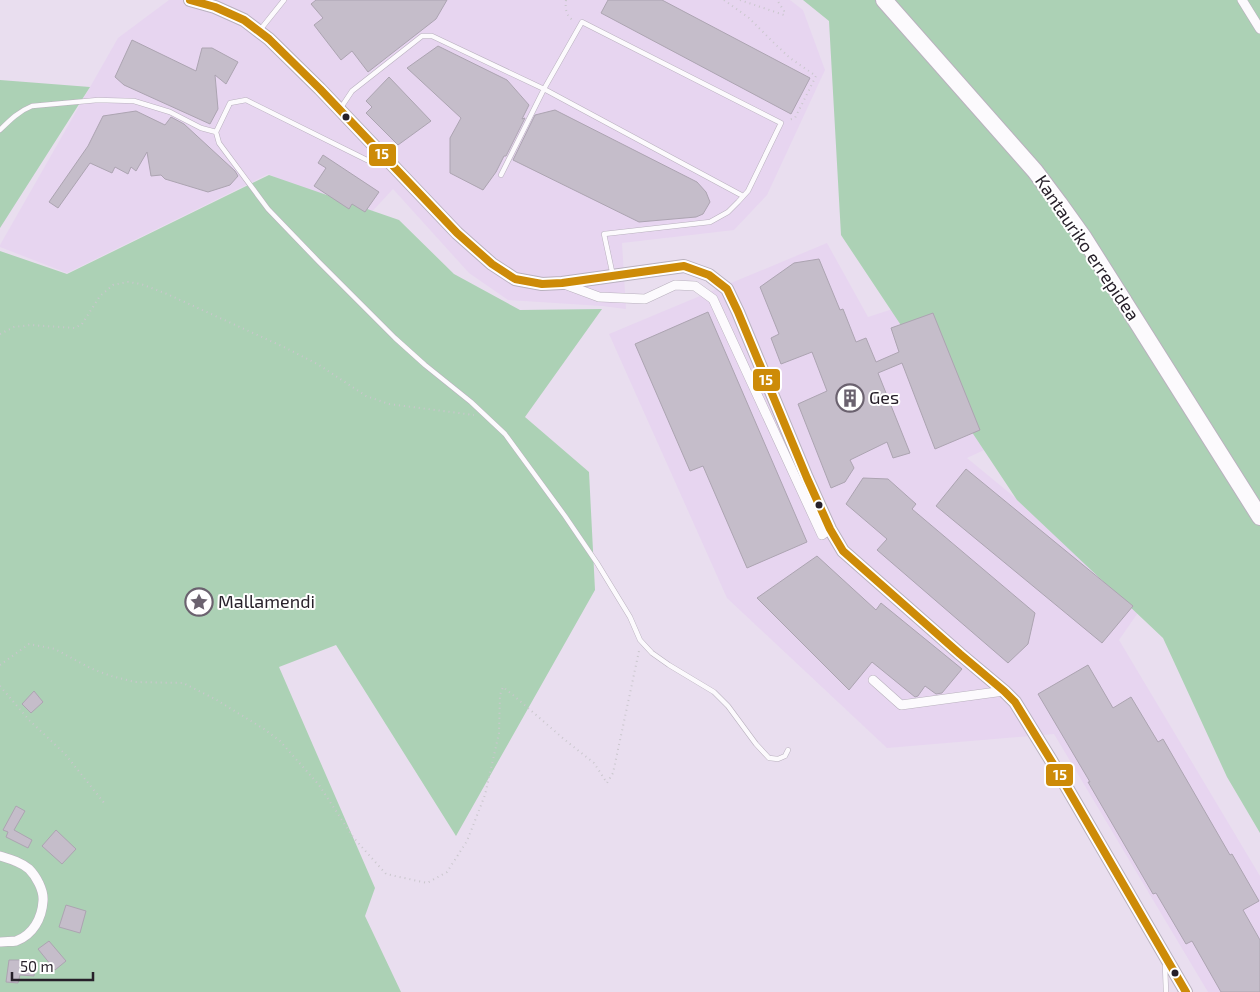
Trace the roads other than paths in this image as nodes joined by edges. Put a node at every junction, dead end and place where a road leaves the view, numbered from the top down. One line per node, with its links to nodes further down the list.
1 (190, 0): 6 (street)
2 (284, 0): 6 (lane)
3 (884, 0): 16 (highway, Kantauriko errepidea)
4 (1242, 0): 5 (street)
5 (1260, 29)
6 (259, 31): 8 (street)
7 (544, 89): 8 (lane); 12 (lane); 13 (lane); 13 (lane)
8 (339, 110): 11 (street)
9 (0, 130): 10 (lane)
10 (216, 132): 11 (lane); 20 (lane)
11 (394, 166): 15 (street)
12 (501, 175)
13 (743, 196): 14 (lane)
14 (613, 276): 15 (street); 17 (street)
15 (562, 283): 17 (street)
16 (1260, 517)
17 (830, 529): 19 (street)
18 (873, 680): 19 (street)
19 (1004, 691): 23 (street)
20 (788, 750)
21 (0, 856): 22 (street)
22 (0, 942)
23 (1164, 956): 24 (lane); 25 (street)
24 (1166, 992)
25 (1186, 992)

